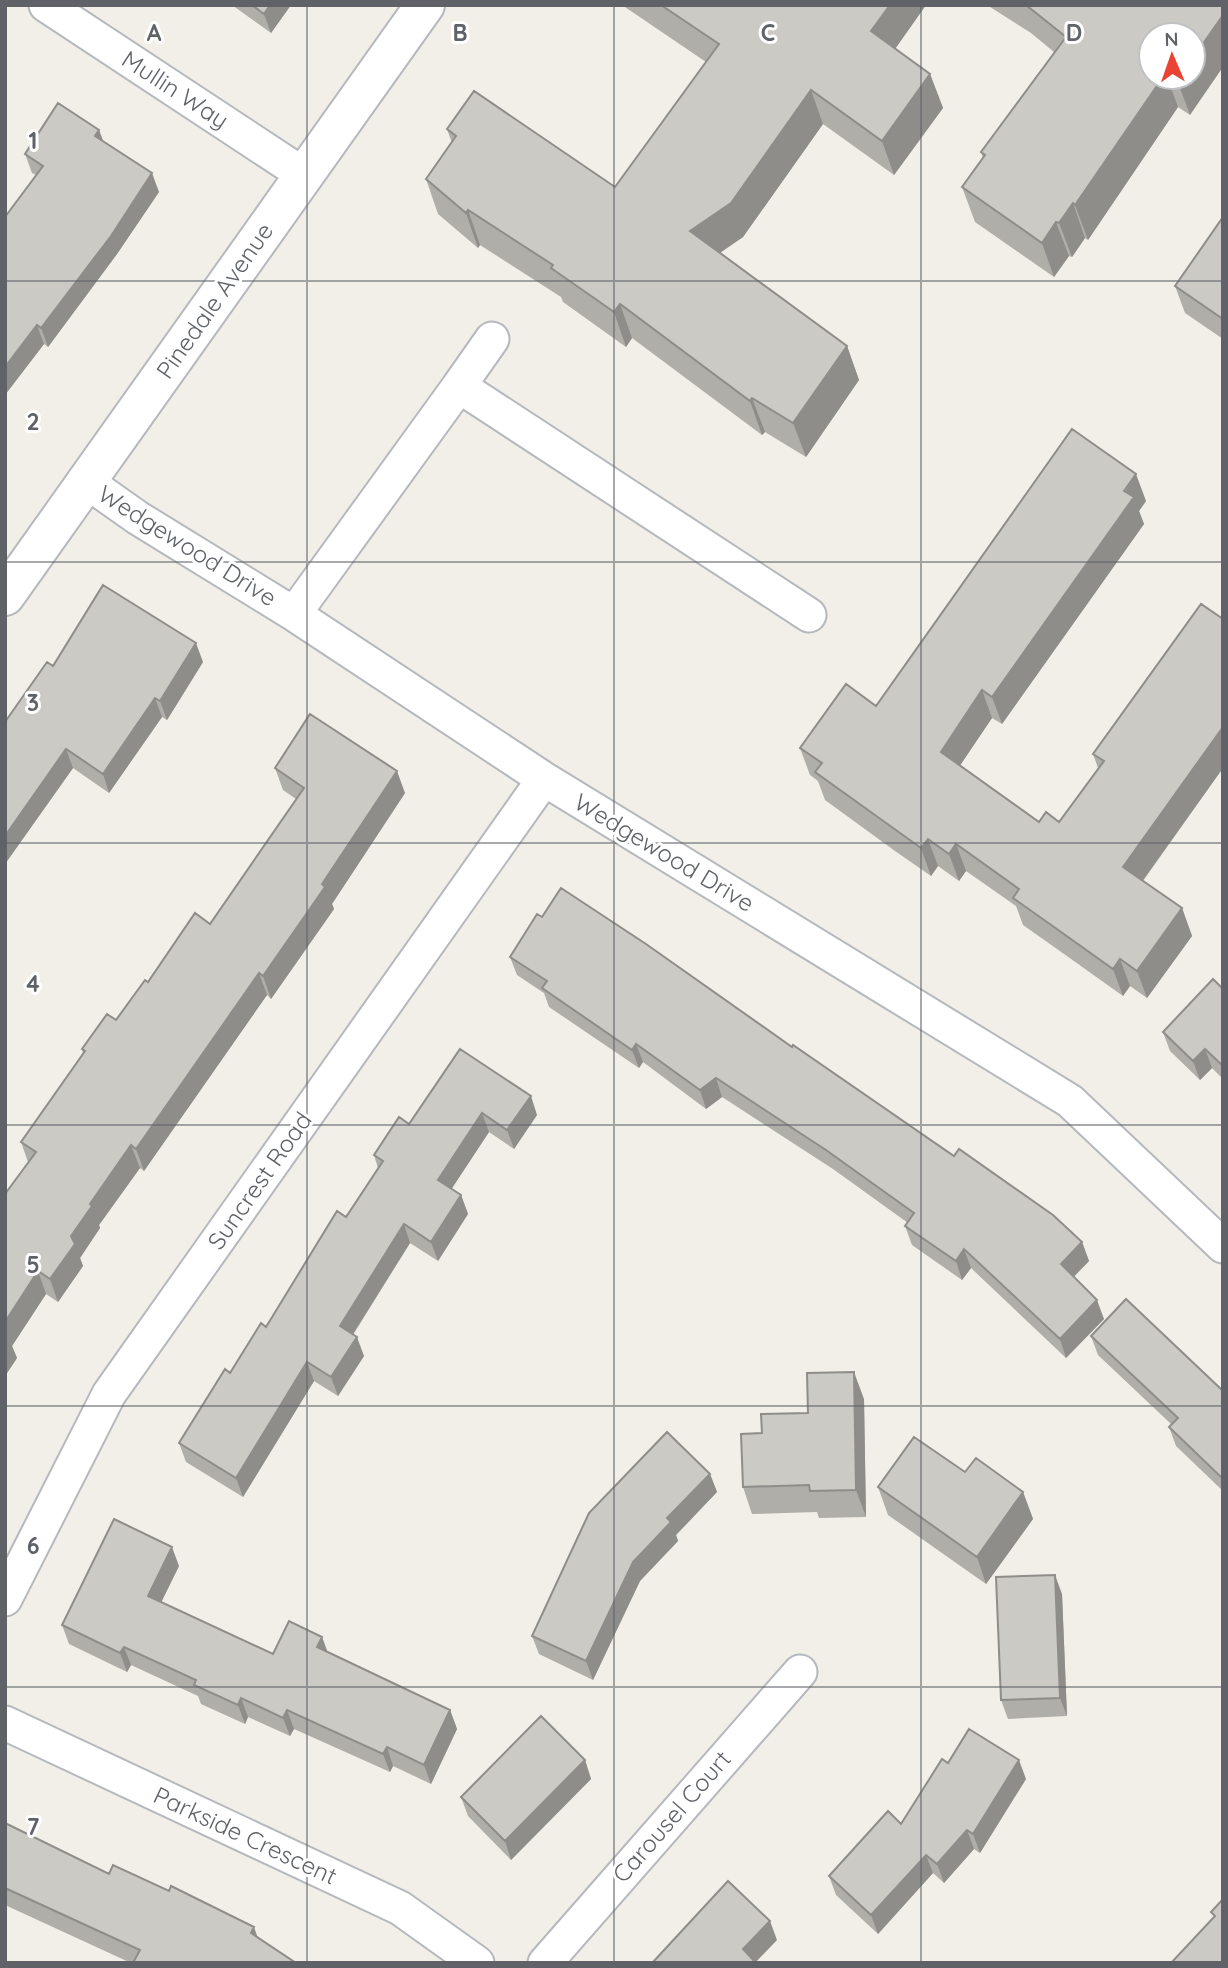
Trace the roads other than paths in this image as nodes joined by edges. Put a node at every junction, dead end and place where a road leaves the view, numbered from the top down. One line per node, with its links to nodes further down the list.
1 (46, 5): 3 (street, Mullin Way)
2 (425, 5): 3 (street, Pinedale Avenue)
3 (304, 175): 6 (street, Pinedale Avenue)
4 (492, 340): 5 (street)
5 (459, 386): 8 (street); 9 (street)
6 (87, 482): 7 (street, Pinedale Avenue); 8 (street, Wedgewood Drive)
7 (5, 596)
8 (293, 614): 10 (street, Wedgewood Drive)
9 (808, 615)
10 (544, 779): 11 (street, Wedgewood Drive); 12 (street, Suncrest Road)
11 (1223, 1246)
12 (5, 1599)
13 (800, 1672): 16 (street, Carousel Court)
14 (5, 1724): 15 (street, Parkside Crescent)
15 (477, 1963)
16 (545, 1963)

